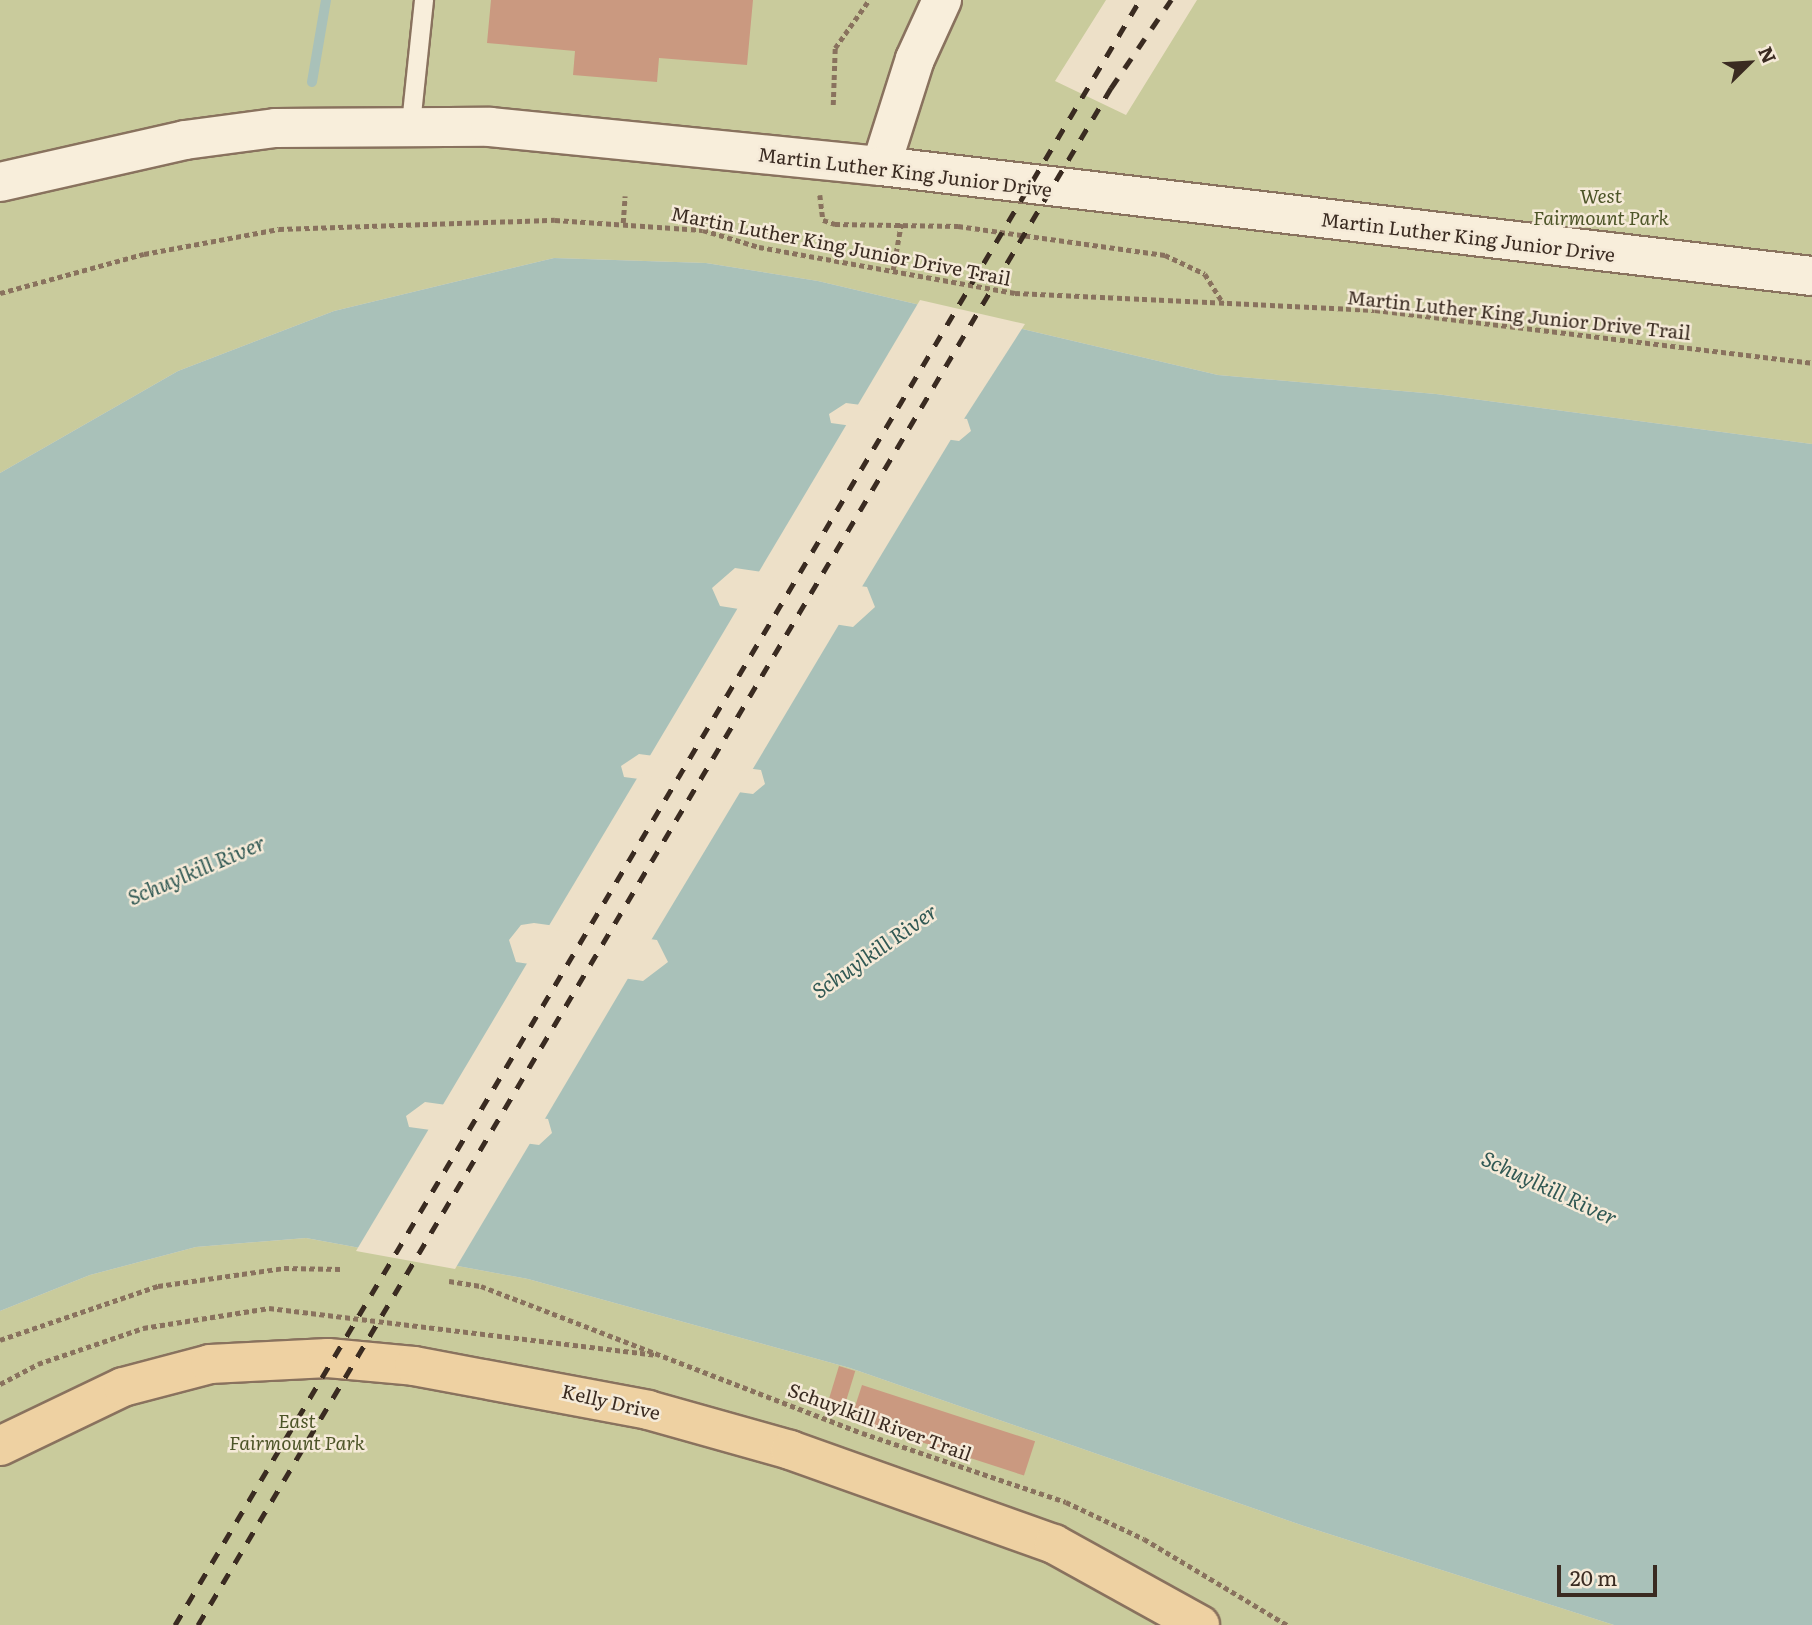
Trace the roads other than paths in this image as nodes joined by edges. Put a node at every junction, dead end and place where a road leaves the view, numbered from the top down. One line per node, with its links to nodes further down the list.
1 (424, 0): 3 (lane)
2 (942, 0): 4 (main road)
3 (411, 124): 4 (main road, Martin Luther King Junior Drive); 5 (main road, Martin Luther King Junior Drive)
4 (881, 166): 6 (main road, Martin Luther King Junior Drive)
5 (0, 182)
6 (1812, 276)
7 (0, 1446): 8 (main road, Kelly Drive)
8 (1200, 1625)

